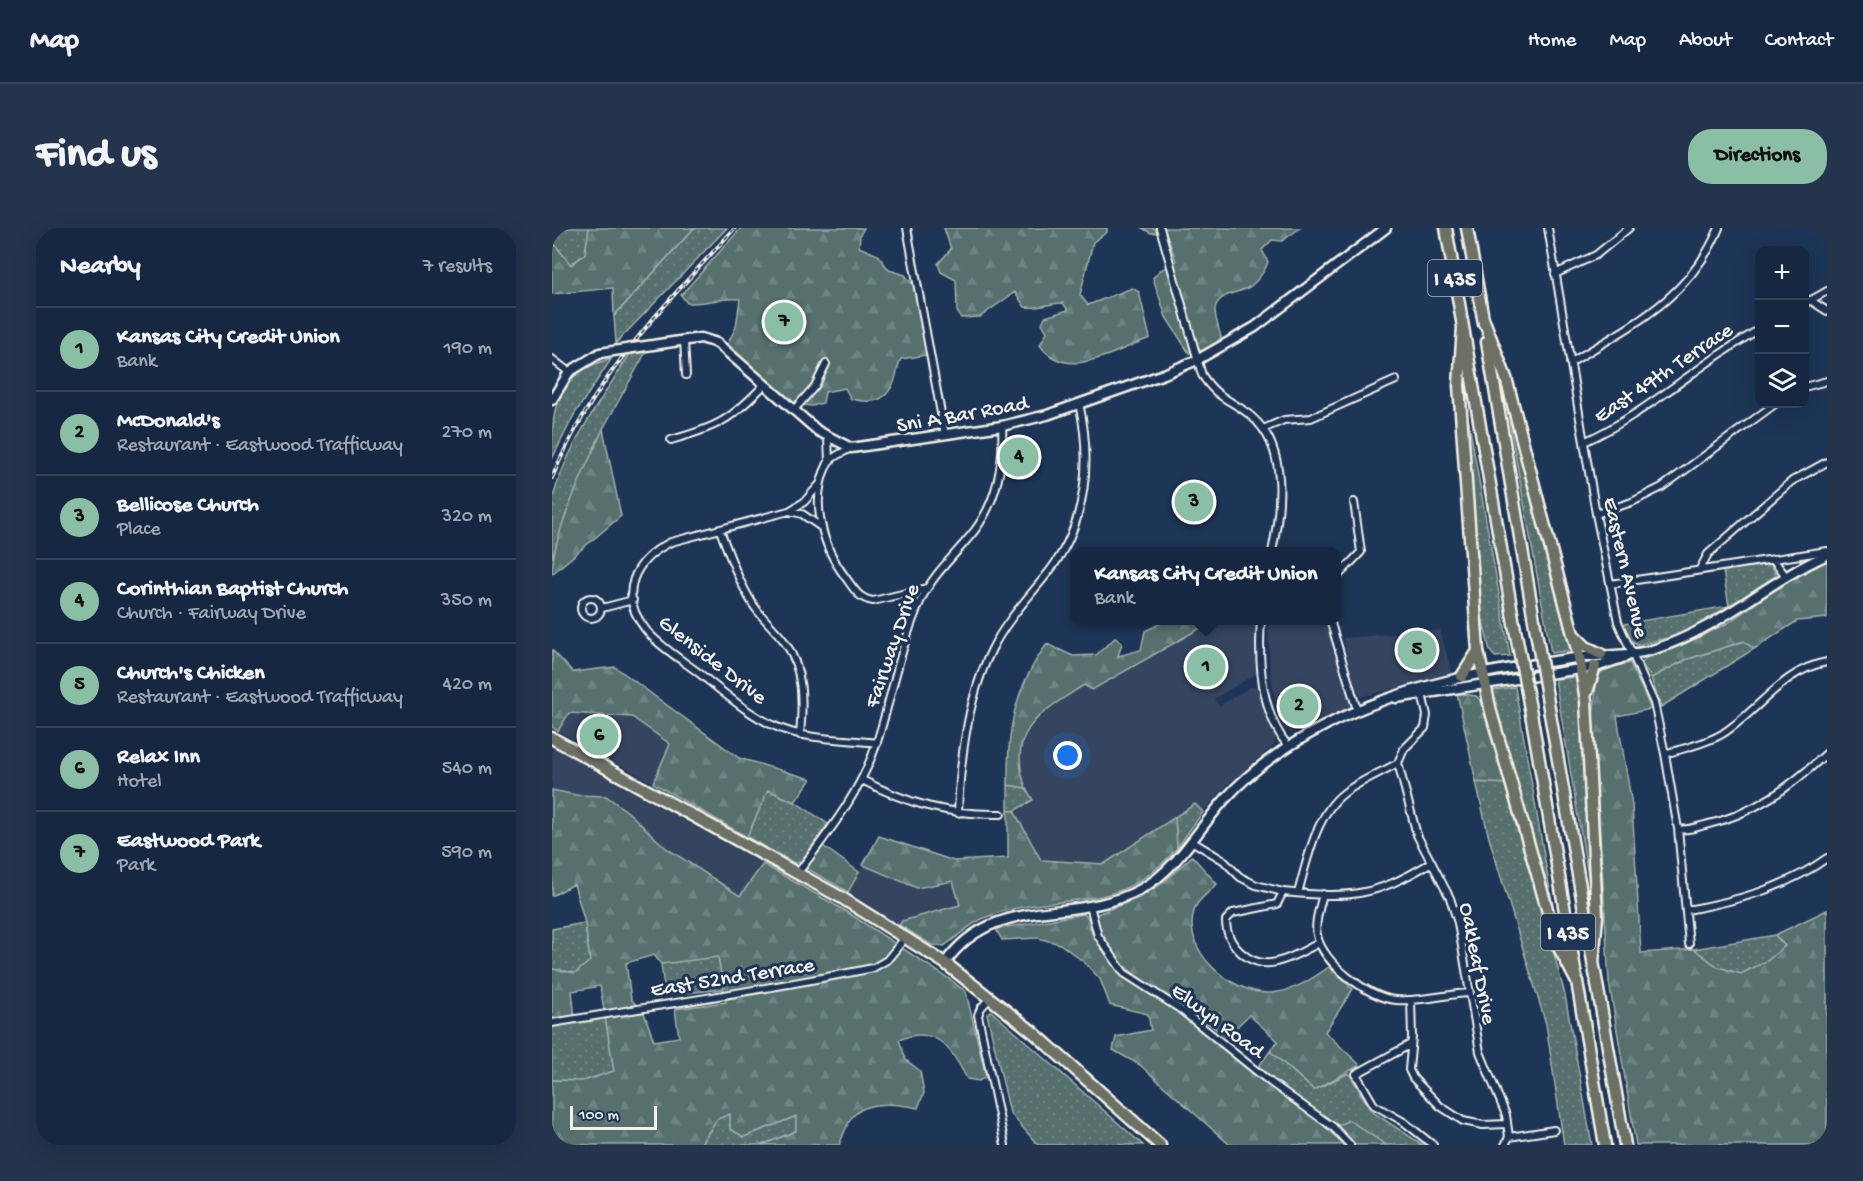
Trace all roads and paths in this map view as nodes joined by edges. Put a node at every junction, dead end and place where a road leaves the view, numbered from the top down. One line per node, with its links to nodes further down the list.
1 (907, 228): 34 (street)
2 (1160, 228): 19 (street)
3 (1386, 228): 19 (main road, Sni A Bar Road)
4 (1446, 228): 15 (highway, I 435)
5 (1467, 228): 14 (highway, I 435)
6 (1548, 228): 9 (street, Eastern Avenue)
7 (1629, 228): 9 (street)
8 (1719, 228): 20 (street)
9 (1554, 274): 20 (street, Eastern Avenue)
10 (1827, 291): 11 (street)
11 (1809, 301)
12 (1809, 303): 13 (street)
13 (1827, 311)
14 (1483, 318): 59 (highway); 98 (highway, I 435, bridge)
15 (1463, 327): 60 (highway); 99 (highway, I 435, bridge)
16 (1755, 332): 37 (street, East 49th Terrace)
17 (684, 340): 22 (main road, bridge); 23 (street); 26 (main road)
18 (552, 359): 22 (street)
19 (1197, 360): 29 (main road, Sni A Bar Road); 33 (street)
20 (1570, 363): 37 (street, Eastern Avenue)
21 (826, 364): 31 (street)
22 (569, 372): 28 (main road)
23 (686, 375)
24 (1396, 380): 33 (street)
25 (1827, 381): 27 (street)
26 (765, 384): 31 (main road); 36 (street)
27 (1809, 386)
28 (552, 399)
29 (1079, 404): 32 (main road, Sni A Bar Road); 82 (street)
30 (1769, 408): 44 (street)
31 (793, 411): 35 (main road)
32 (1002, 426): 34 (main road, Sni A Bar Road); 54 (street, Fairway Drive)
33 (1263, 429): 47 (street)
34 (945, 435): 38 (main road, Sni A Bar Road)
35 (828, 438): 38 (main road); 39 (street)
36 (671, 440)
37 (1584, 442): 44 (street, Eastern Avenue)
38 (851, 448): 39 (street)
39 (829, 461): 41 (street)
40 (1827, 462): 50 (street)
41 (820, 484): 43 (street); 45 (street)
42 (1354, 502): 51 (street)
43 (789, 511): 45 (street); 46 (street)
44 (1596, 514): 53 (street, Eastern Avenue)
45 (821, 527): 54 (street)
46 (720, 530): 55 (street); 74 (street)
47 (1273, 547)
48 (1827, 553): 49 (street); 52 (main road)
49 (1773, 559): 50 (street); 52 (street)
50 (1700, 569): 53 (street)
51 (1341, 573)
52 (1785, 575): 62 (main road)
53 (1610, 584): 62 (street, Eastern Avenue)
54 (927, 588): 76 (street, Fairway Drive)
55 (633, 600): 56 (street); 74 (street, Glenside Drive)
56 (602, 608)
57 (1261, 625): 77 (street)
58 (1331, 625): 73 (street)
59 (1575, 635): 61 (highway); 63 (highway)
60 (1478, 651): 67 (highway); 68 (highway)
61 (1601, 654): 62 (main road); 63 (main road)
62 (1631, 654): 65 (main road); 79 (street, Eastern Avenue)
63 (1579, 657): 66 (highway); 67 (main road)
64 (1827, 662): 79 (street)
65 (1595, 666): 66 (main road); 72 (highway)
66 (1580, 669): 69 (main road); 72 (highway)
67 (1483, 672): 68 (main road); 69 (highway)
68 (1462, 676): 71 (main road)
69 (1485, 685): 70 (main road); 99 (highway)
70 (1422, 694): 71 (main road); 80 (street)
71 (1385, 699): 73 (main road)
72 (1586, 701): 98 (highway)
73 (1357, 710): 77 (main road)
74 (800, 735): 76 (street, Glenside Drive)
75 (552, 738): 88 (highway)
76 (877, 743): 81 (street, Fairway Drive)
77 (1288, 746): 85 (main road)
78 (1827, 753): 84 (street)
79 (1665, 754): 84 (street, Eastern Avenue)
80 (1398, 763): 87 (street, Oakleaf Drive); 90 (street)
81 (861, 780): 82 (street); 88 (street, Fairway Drive)
82 (958, 813): 83 (street)
83 (1001, 814)
84 (1678, 829): 93 (street, Eastern Avenue)
85 (1193, 842): 89 (street); 92 (main road)
86 (1827, 858): 93 (street)
87 (1432, 862): 91 (street); 100 (street, Oakleaf Drive)
88 (797, 874): 94 (highway)
89 (1283, 892): 90 (street); 95 (street)
90 (1298, 894): 91 (street)
91 (1323, 894): 95 (street)
92 (1090, 906): 97 (main road); 110 (street, Elwyn Road)
93 (1687, 909): 96 (street, Eastern Avenue)
94 (904, 938): 97 (highway); 103 (street, East 52nd Terrace)
95 (1319, 943): 102 (street)
96 (1689, 944)
97 (945, 963): 101 (highway)
98 (1593, 963): 114 (highway, I 435)
99 (1577, 982): 113 (highway, I 435)
100 (1470, 993): 102 (street); 105 (street, Oakleaf Drive)
101 (991, 997): 108 (street); 109 (highway)
102 (1411, 1000): 104 (street)
103 (552, 1023)
104 (1411, 1044): 105 (street); 111 (street)
105 (1507, 1124): 107 (street, Oakleaf Drive)
106 (1554, 1130): 107 (street)
107 (1509, 1137): 112 (street)
108 (1005, 1145)
109 (1160, 1145)
110 (1350, 1145)
111 (1433, 1145)
112 (1505, 1145)
113 (1605, 1145)
114 (1625, 1145)

